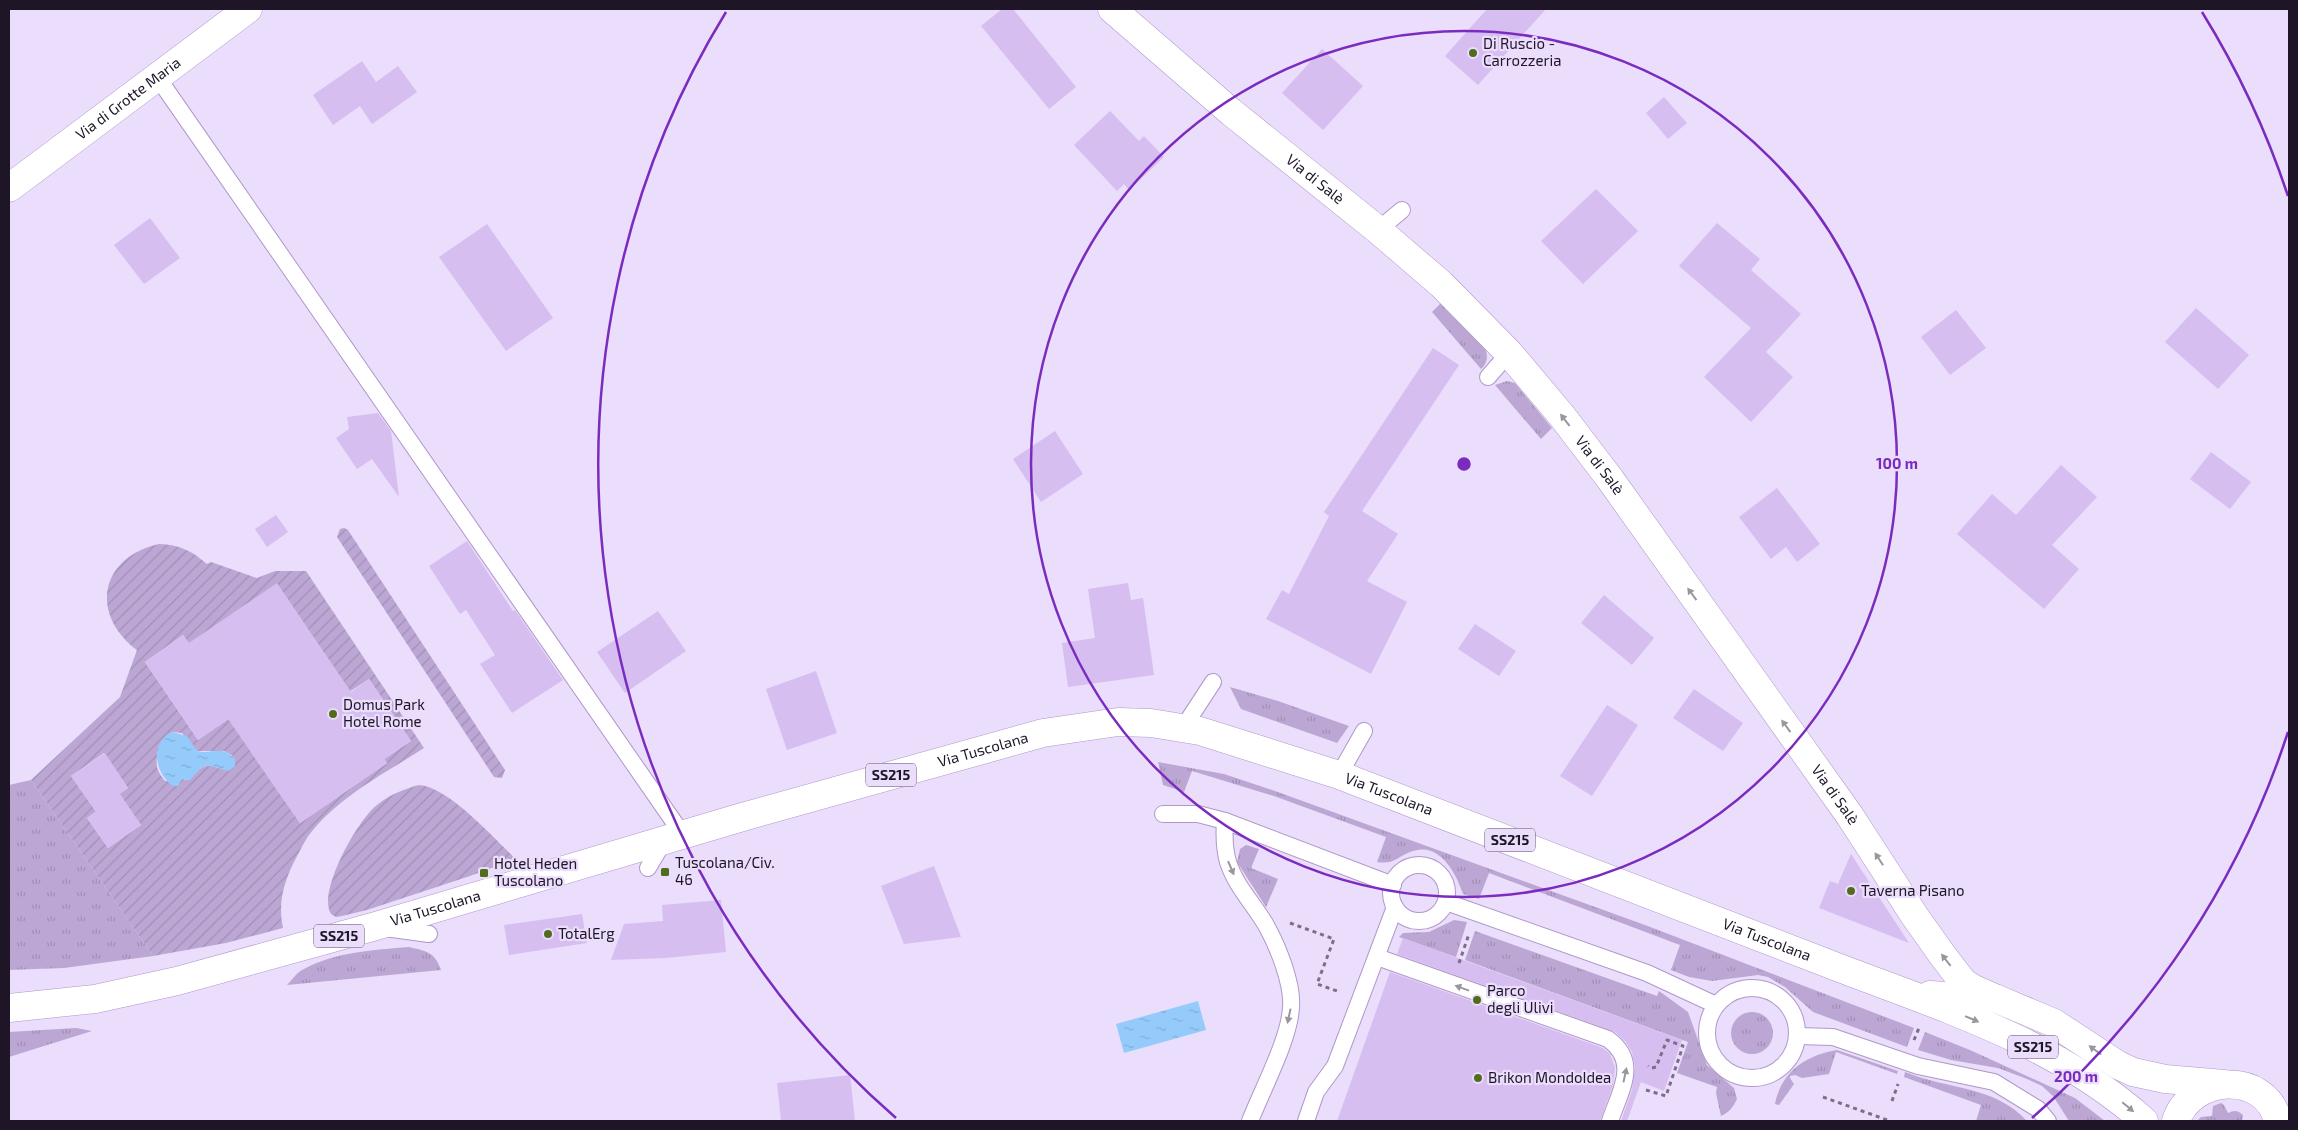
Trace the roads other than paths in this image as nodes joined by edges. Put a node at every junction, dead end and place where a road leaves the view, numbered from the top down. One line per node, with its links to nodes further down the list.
1 (248, 9): 3 (main road, Via di Grotte Maria)
2 (1112, 9): 6 (main road, Via di Salè)
3 (158, 78): 4 (main road, Via di Grotte Maria); 15 (lane)
4 (9, 188)
5 (1402, 210): 6 (lane)
6 (1378, 230): 7 (main road, Via di Salè)
7 (1509, 353): 8 (lane); 24 (main road, Via di Salè, one-way to 7)
8 (1488, 377)
9 (1213, 682): 10 (lane)
10 (1183, 728): 12 (main road, Via Tuscolana / SS215); 15 (main road, Via Tuscolana / SS215)
11 (1364, 732): 12 (lane)
12 (1339, 775): 23 (main road, Via Tuscolana / SS215)
13 (1163, 814): 14 (lane)
14 (1225, 821): 17 (lane); 29 (lane, one-way to 29)
15 (673, 838): 16 (lane); 20 (main road, Via Tuscolana / SS215)
16 (648, 868)
17 (1393, 885): 18 (lane); 19 (lane)
18 (1446, 902): 19 (lane); 25 (lane)
19 (1395, 907): 22 (lane)
20 (376, 926): 21 (lane); 26 (main road, Via Tuscolana / SS215)
21 (429, 934)
22 (1377, 957): 30 (lane); 31 (lane, one-way to 22)
23 (1911, 993): 24 (main road, Via Tuscolana / SS215); 33 (main road, Via Tuscolana / SS215, one-way to 33)
24 (1997, 999): 28 (main road, Via Tuscolana / SS215, one-way to 24)
25 (1716, 1005): 27 (lane); 27 (lane)
26 (9, 1008)
27 (1797, 1036): 32 (lane)
28 (2224, 1084): 34 (main road); 35 (main road, Via Tuscolana)
29 (1250, 1121)
30 (1306, 1121)
31 (1610, 1121)
32 (2048, 1121)
33 (2144, 1121)
34 (2176, 1121)
35 (2278, 1121)

